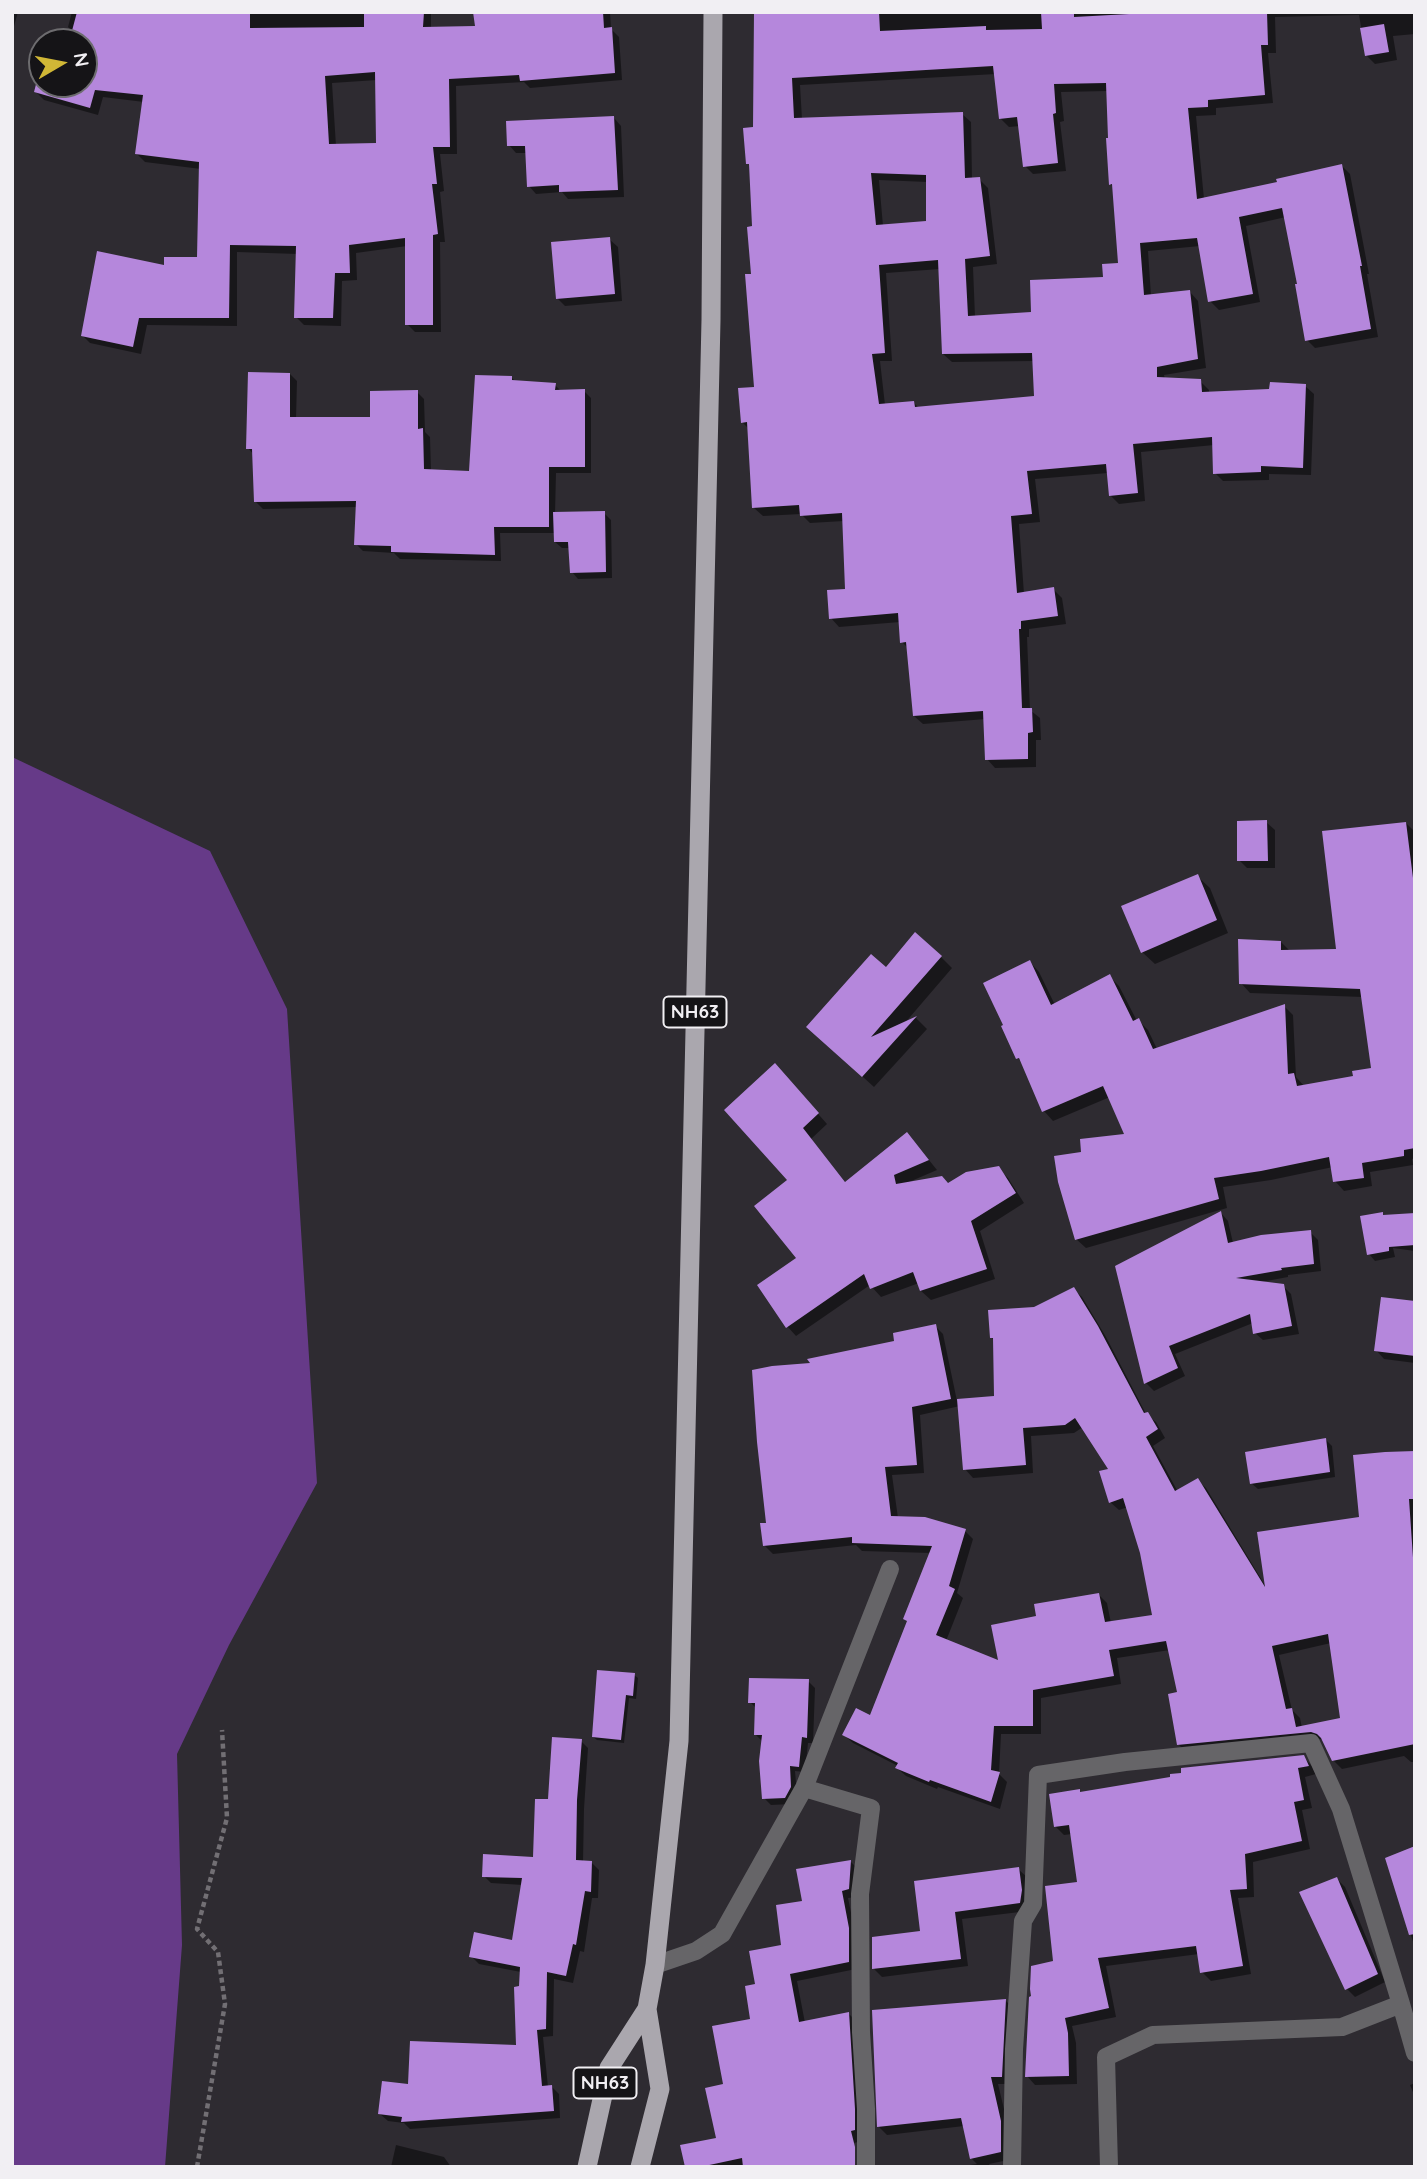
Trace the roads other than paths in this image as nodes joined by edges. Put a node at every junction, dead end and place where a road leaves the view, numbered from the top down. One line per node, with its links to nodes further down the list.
1 (713, 12): 4 (highway, NH63)
2 (890, 1569): 3 (street)
3 (804, 1788): 4 (street); 10 (street)
4 (655, 1965): 6 (highway, NH63)
5 (1401, 2004): 7 (street); 11 (street); 12 (street)
6 (647, 2009): 8 (highway, NH63); 9 (highway, NH63)
7 (1415, 2053)
8 (587, 2167)
9 (640, 2167)
10 (866, 2167)
11 (1012, 2167)
12 (1109, 2167)

